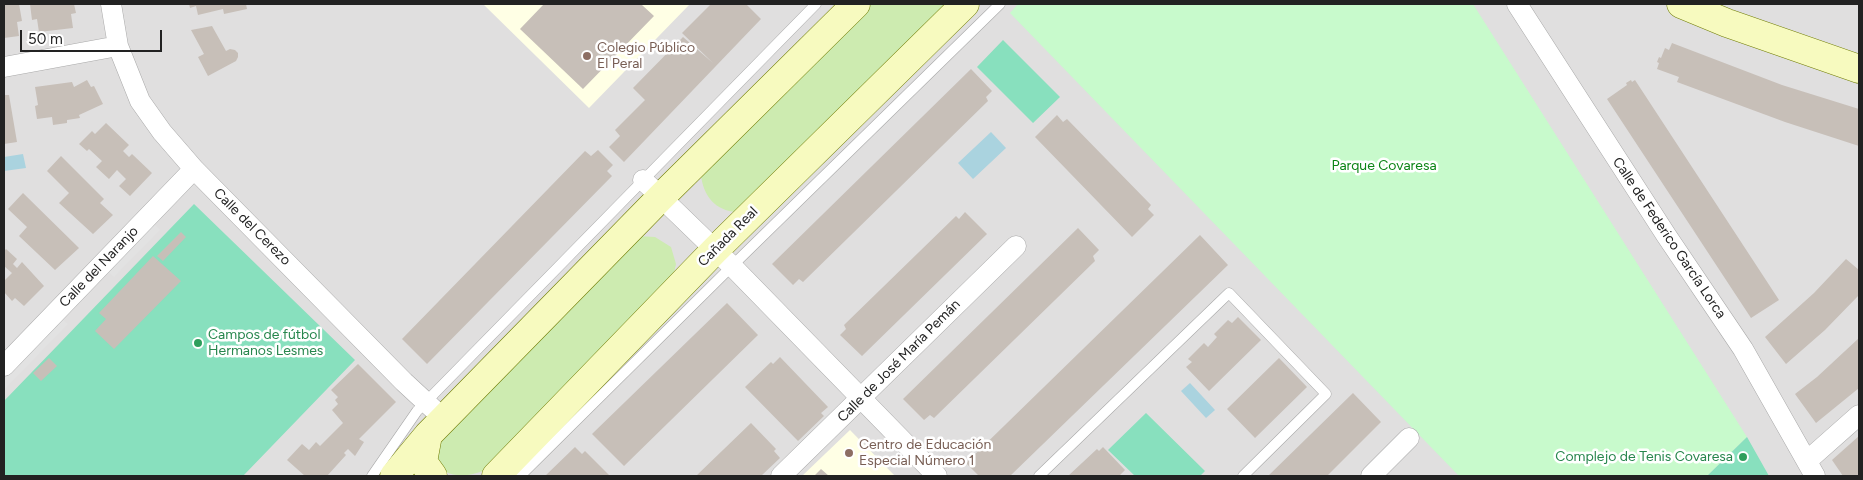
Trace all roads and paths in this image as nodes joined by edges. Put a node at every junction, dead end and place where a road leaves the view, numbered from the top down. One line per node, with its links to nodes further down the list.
1 (111, 4): 8 (street, Calle del Cerezo)
2 (816, 4): 12 (lane)
3 (856, 4): 12 (street)
4 (965, 4): 14 (street, Cañada Real)
5 (1000, 4): 14 (lane)
6 (1517, 4): 20 (street, Calle de Federico García Lorca)
7 (1681, 4): 10 (street)
8 (118, 46): 9 (street); 11 (street, Calle del Cerezo)
9 (4, 67)
10 (1859, 69)
11 (194, 169): 15 (street, Calle del Naranjo); 18 (street, Calle del Cerezo)
12 (652, 189): 14 (street); 18 (street)
13 (1016, 246): 16 (street, Calle de José María Pemán)
14 (723, 258): 16 (street); 24 (street, Cañada Real); 25 (lane)
15 (4, 366)
16 (860, 399): 26 (street, Calle de José María Pemán); 27 (street)
17 (1859, 415): 20 (street)
18 (433, 419): 21 (lane); 22 (street); 23 (street)
19 (1409, 438): 30 (street)
20 (1811, 469)
21 (372, 476)
22 (394, 476)
23 (433, 476)
24 (496, 476)
25 (520, 476)
26 (781, 476)
27 (937, 476)
28 (1039, 476): 29 (lane)
29 (1243, 476)
30 (1371, 476)

